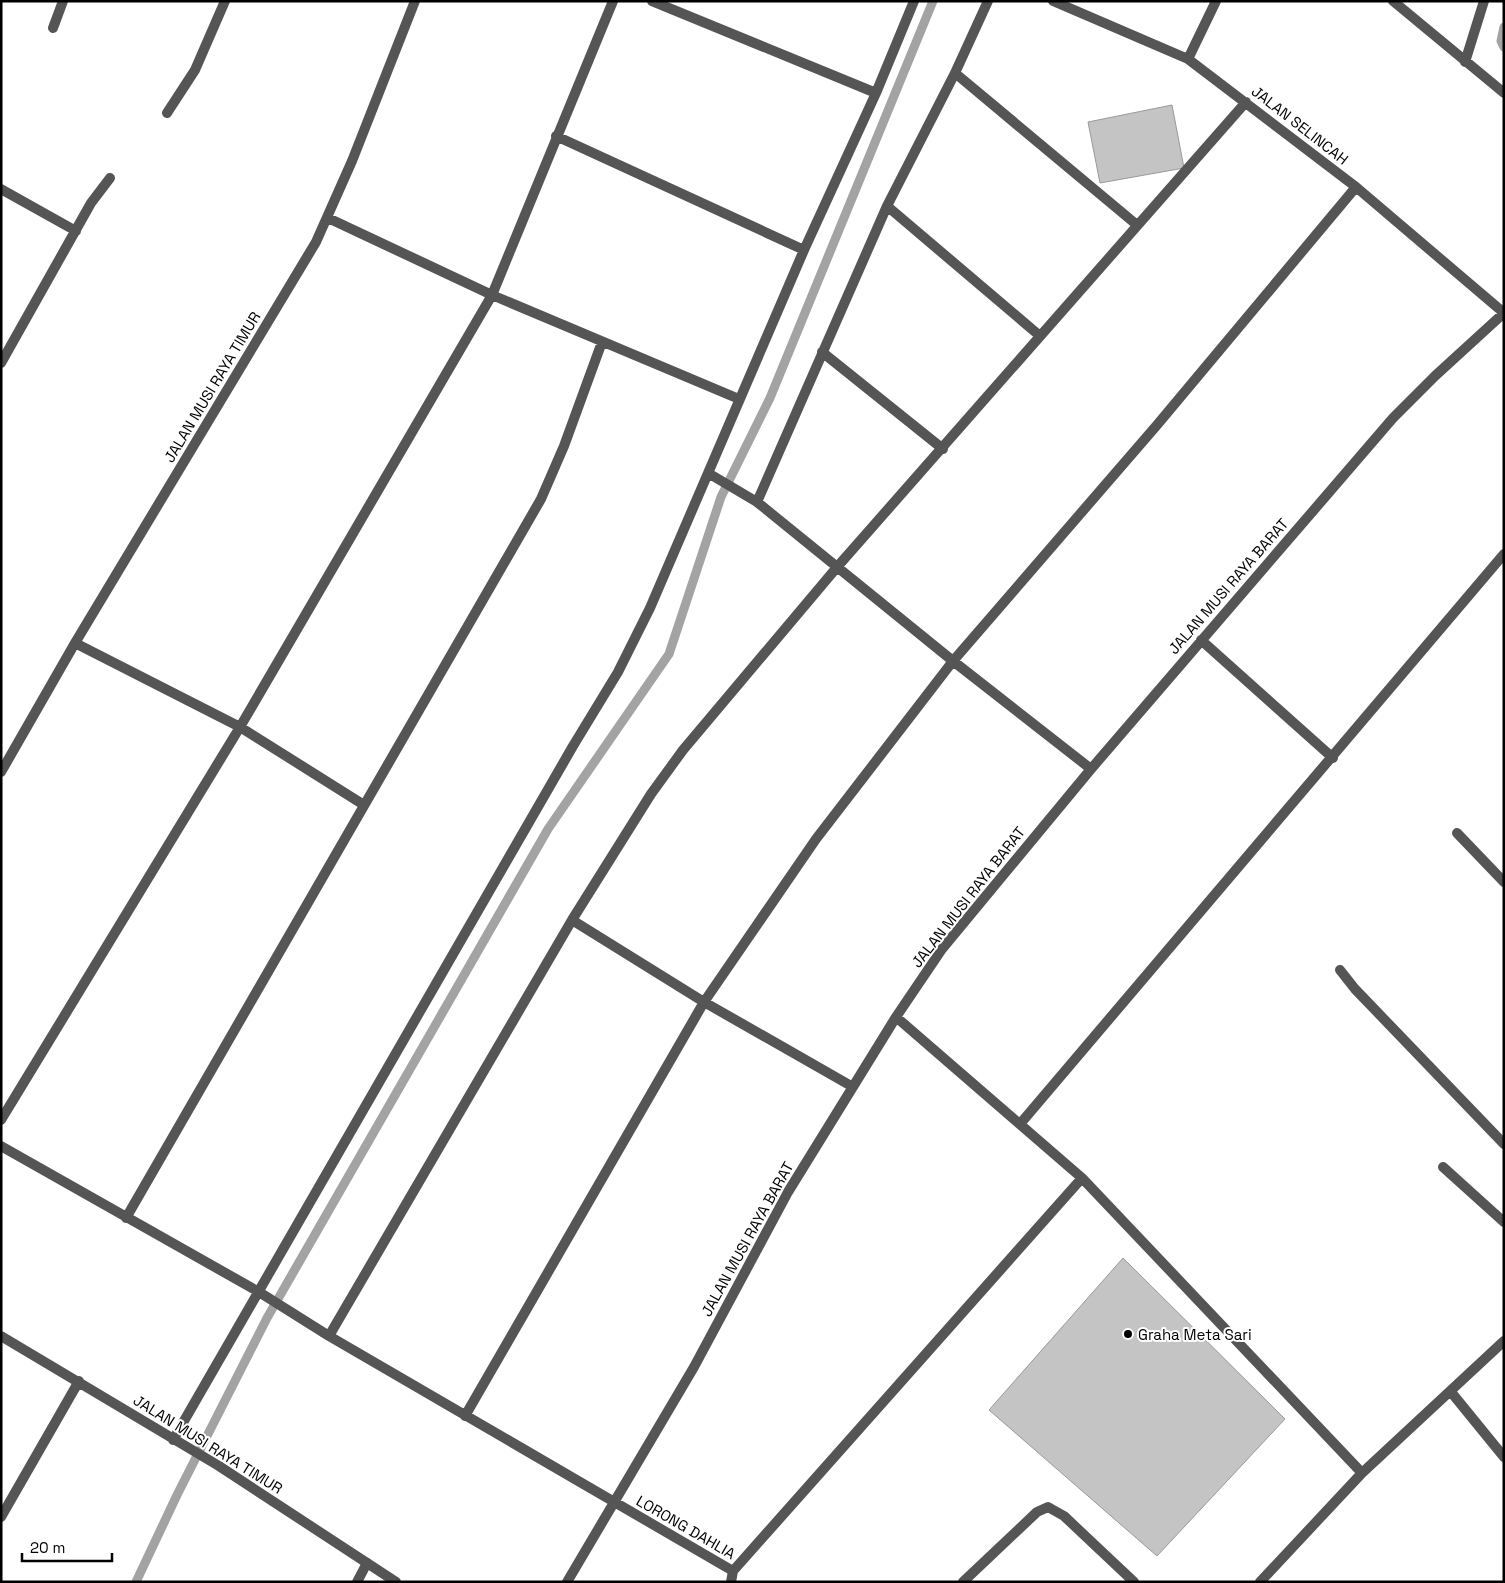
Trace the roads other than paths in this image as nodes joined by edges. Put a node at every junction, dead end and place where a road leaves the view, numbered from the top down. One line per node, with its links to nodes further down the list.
1 (63, 1): 12 (street)
2 (225, 1): 19 (street)
3 (415, 1): 25 (street, JALAN MUSI RAYA TIMUR)
4 (613, 1): 20 (street)
5 (652, 1): 16 (street)
6 (914, 1): 16 (street)
7 (988, 1): 15 (street)
8 (1053, 1): 13 (street, JALAN SELINCAH)
9 (1216, 1): 13 (street)
10 (1393, 1): 14 (street)
11 (1484, 1): 14 (street)
12 (53, 28)
13 (1188, 59): 18 (street, JALAN SELINCAH)
14 (1465, 62): 17 (street)
15 (956, 73): 24 (street); 26 (street)
16 (876, 93): 28 (street)
17 (1504, 93)
18 (1246, 102): 22 (street, JALAN SELINCAH); 26 (street)
19 (167, 113)
20 (556, 136): 28 (street); 29 (street)
21 (110, 178): 27 (street)
22 (1356, 187): 30 (street, JALAN SELINCAH); 43 (street)
23 (1, 189): 27 (street)
24 (887, 206): 31 (street); 33 (street)
25 (328, 218): 29 (street); 42 (street, JALAN MUSI RAYA TIMUR)
26 (1137, 225): 31 (street)
27 (76, 231): 34 (street)
28 (804, 250): 35 (street)
29 (492, 295): 32 (street); 44 (street)
30 (1504, 313): 41 (street, JALAN MUSI RAYA BARAT)
31 (1040, 336): 36 (street)
32 (602, 342): 35 (street); 48 (street)
33 (822, 352): 36 (street); 38 (street)
34 (1, 363)
35 (739, 399): 37 (street)
36 (943, 449): 40 (street)
37 (708, 473): 38 (street); 64 (street)
38 (757, 502): 40 (street)
39 (1504, 554): 45 (street)
40 (838, 566): 43 (street); 51 (street)
41 (1201, 640): 45 (street); 46 (street, JALAN MUSI RAYA BARAT)
42 (75, 643): 44 (street); 47 (street, JALAN MUSI RAYA TIMUR)
43 (953, 661): 46 (street); 53 (street)
44 (240, 727): 48 (street); 56 (street)
45 (1333, 758): 57 (street)
46 (1090, 769): 54 (street, JALAN MUSI RAYA BARAT)
47 (1, 772)
48 (364, 805): 62 (street)
49 (1457, 833): 50 (street)
50 (1504, 882)
51 (572, 920): 53 (street); 66 (street)
52 (1340, 970): 58 (street)
53 (704, 1002): 55 (street); 70 (street)
54 (896, 1017): 55 (street, JALAN MUSI RAYA BARAT); 57 (street)
55 (853, 1087): 74 (street, JALAN MUSI RAYA BARAT)
56 (1, 1120)
57 (1020, 1124): 61 (street)
58 (1504, 1144)
59 (1, 1146): 62 (street, LORONG DAHLIA)
60 (1443, 1167): 63 (street)
61 (1082, 1178): 73 (street); 77 (street)
62 (126, 1218): 64 (street, LORONG DAHLIA)
63 (1504, 1222)
64 (262, 1294): 66 (street, LORONG DAHLIA); 71 (street)
65 (1, 1336): 68 (street, JALAN MUSI RAYA TIMUR)
66 (329, 1336): 70 (street, LORONG DAHLIA)
67 (1504, 1341): 69 (street)
68 (78, 1381): 71 (street, JALAN MUSI RAYA TIMUR); 75 (street)
69 (1451, 1392): 72 (street); 73 (street)
70 (465, 1416): 74 (street, LORONG DAHLIA)
71 (174, 1441): 76 (street, JALAN MUSI RAYA TIMUR)
72 (1504, 1457)
73 (1362, 1473): 78 (street)
74 (615, 1503): 77 (street, LORONG DAHLIA); 81 (street, JALAN MUSI RAYA BARAT)
75 (1, 1517)
76 (367, 1563): 79 (street); 80 (street, JALAN MUSI RAYA TIMUR)
77 (733, 1571): 82 (street, LORONG DAHLIA)
78 (1261, 1581)
79 (357, 1582)
80 (396, 1582)
81 (567, 1582)
82 (731, 1582)
83 (962, 1582): 84 (street)
84 (1134, 1582)

